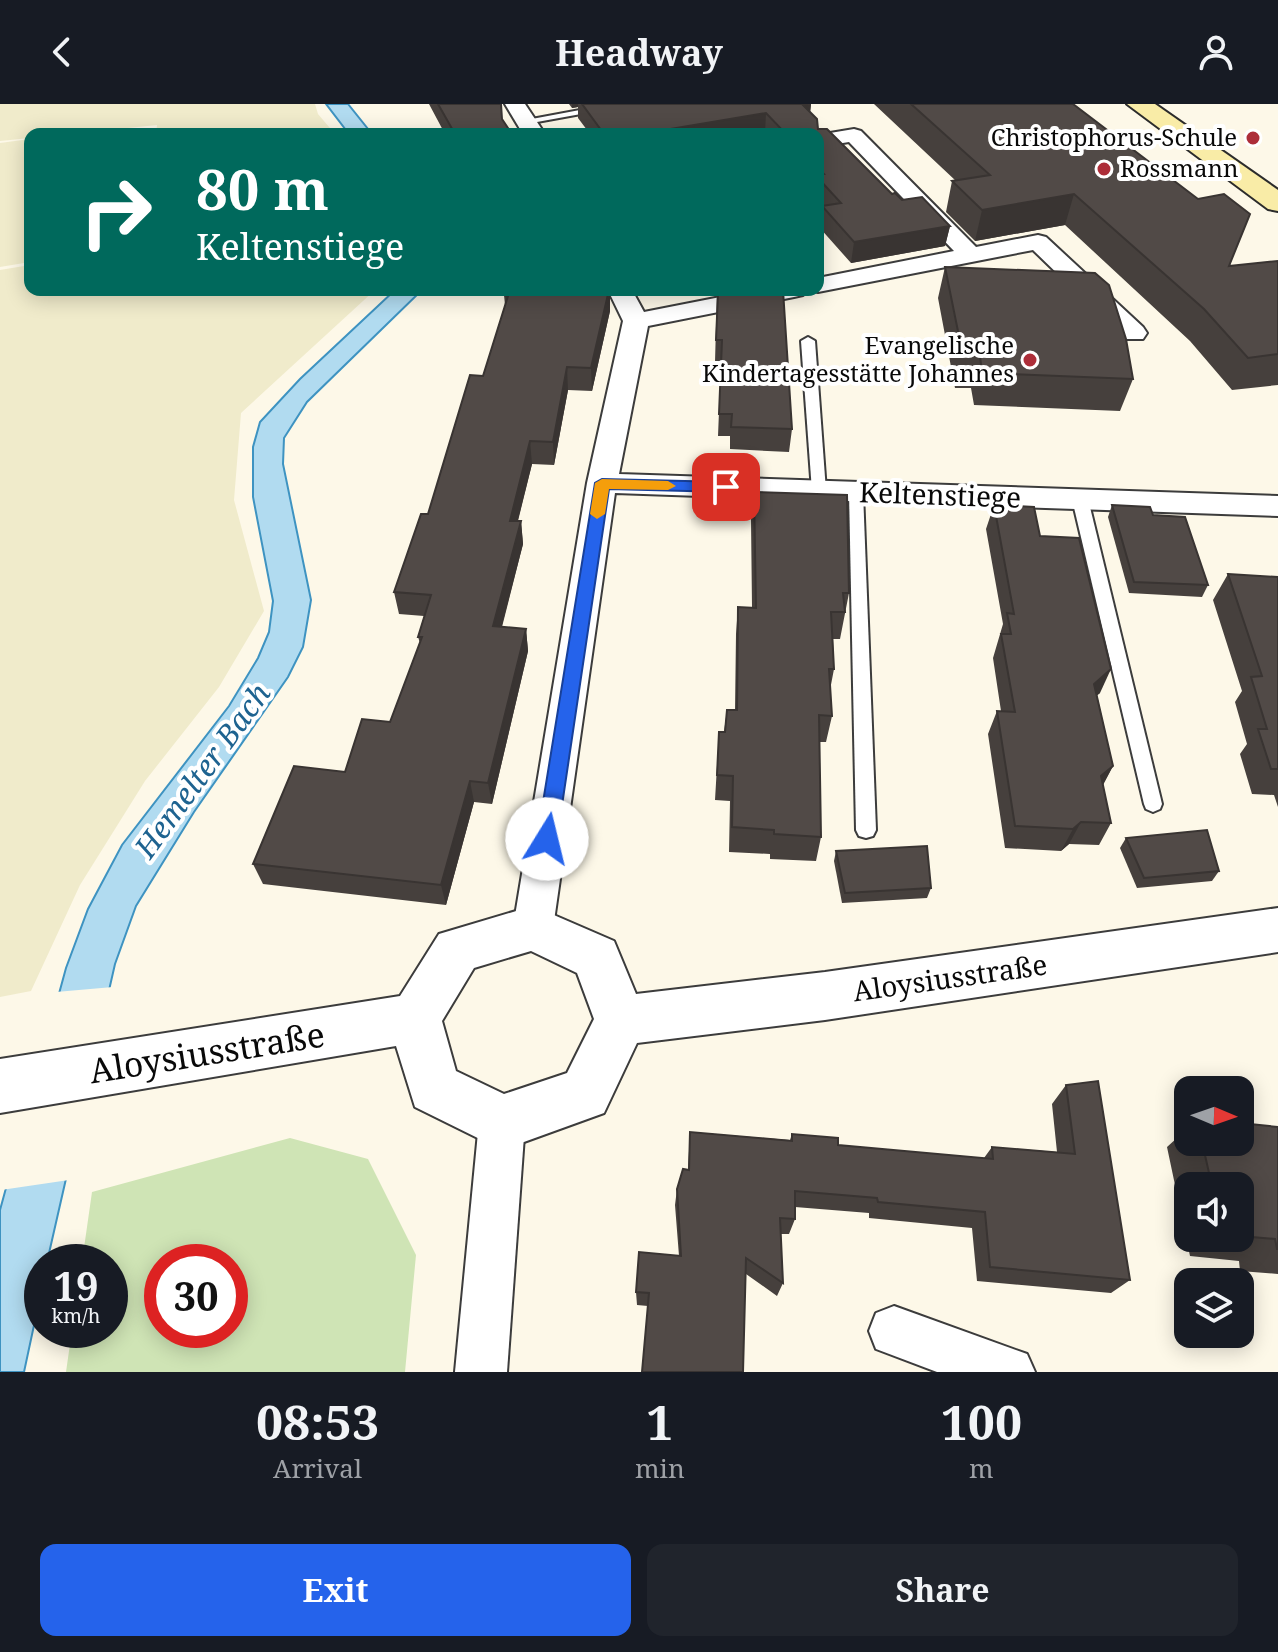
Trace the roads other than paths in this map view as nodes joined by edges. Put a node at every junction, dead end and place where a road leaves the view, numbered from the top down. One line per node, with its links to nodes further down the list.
1 (631, 104): 3 (lane)
2 (1139, 104): 5 (main road)
3 (525, 120)
4 (824, 140): 6 (street)
5 (1278, 203)
6 (971, 255): 7 (street); 11 (street)
7 (824, 284)
8 (623, 296): 10 (street)
9 (763, 296): 10 (street)
10 (636, 321): 13 (street)
11 (1134, 333)
12 (808, 341): 14 (lane)
13 (602, 483): 14 (street, Keltenstiege); 20 (street)
14 (819, 491): 15 (street, Keltenstiege)
15 (856, 492): 16 (street, Keltenstiege); 19 (lane)
16 (1080, 499): 17 (street, Keltenstiege); 18 (lane)
17 (1278, 506)
18 (1153, 804)
19 (866, 830)
20 (533, 928): 22 (street); 23 (street)
21 (1278, 930): 23 (street, Aloysiusstraße)
22 (415, 1018): 24 (street, Aloysiusstraße); 25 (street)
23 (621, 1020): 25 (street)
24 (14, 1084)
25 (502, 1122): 27 (street)
26 (894, 1331): 28 (street)
27 (481, 1372)
28 (1009, 1372)

